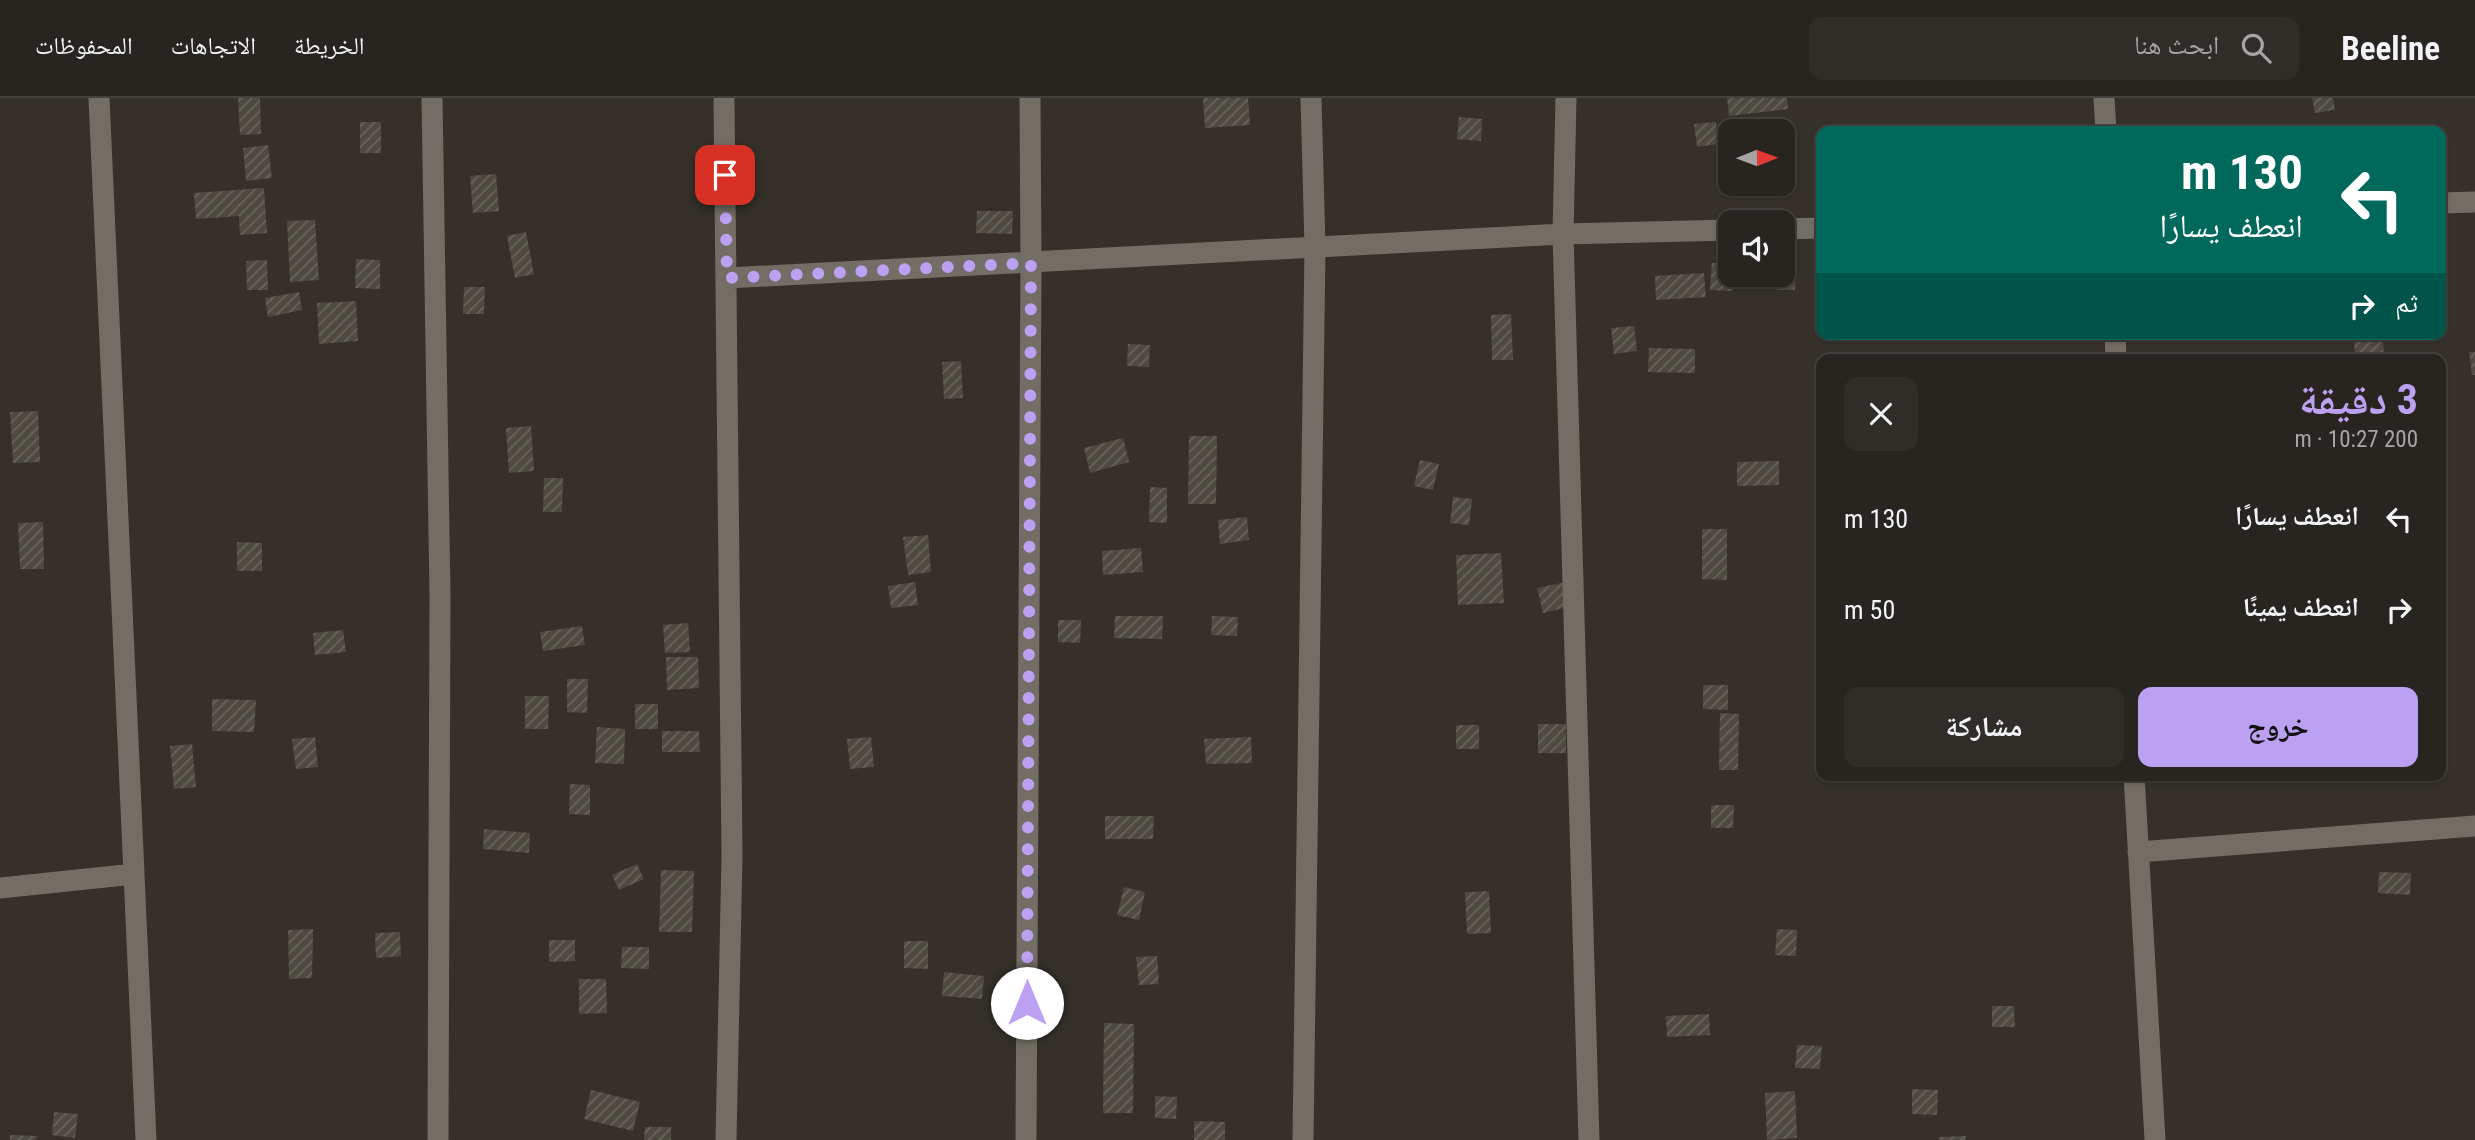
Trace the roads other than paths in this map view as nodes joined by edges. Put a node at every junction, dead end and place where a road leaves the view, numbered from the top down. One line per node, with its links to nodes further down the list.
1 (99, 98): 21 (street)
2 (432, 98): 24 (street)
3 (724, 98): 17 (street)
4 (1030, 98): 16 (street)
5 (1311, 98): 15 (street)
6 (1566, 98): 14 (street)
7 (2104, 98): 8 (street)
8 (2106, 126)
9 (2475, 202): 10 (street)
10 (2446, 204)
11 (1816, 228): 12 (street)
12 (1795, 229)
13 (1718, 230): 14 (street)
14 (1563, 233): 15 (street); 28 (street)
15 (1315, 247): 16 (street); 27 (street)
16 (1031, 263): 17 (street); 26 (street)
17 (727, 278): 25 (street)
18 (2134, 781): 20 (street)
19 (2475, 826): 20 (street)
20 (2138, 852): 29 (street)
21 (134, 874): 22 (street); 23 (street)
22 (0, 888)
23 (146, 1140)
24 (438, 1140)
25 (726, 1140)
26 (1026, 1140)
27 (1303, 1140)
28 (1589, 1140)
29 (2155, 1140)

